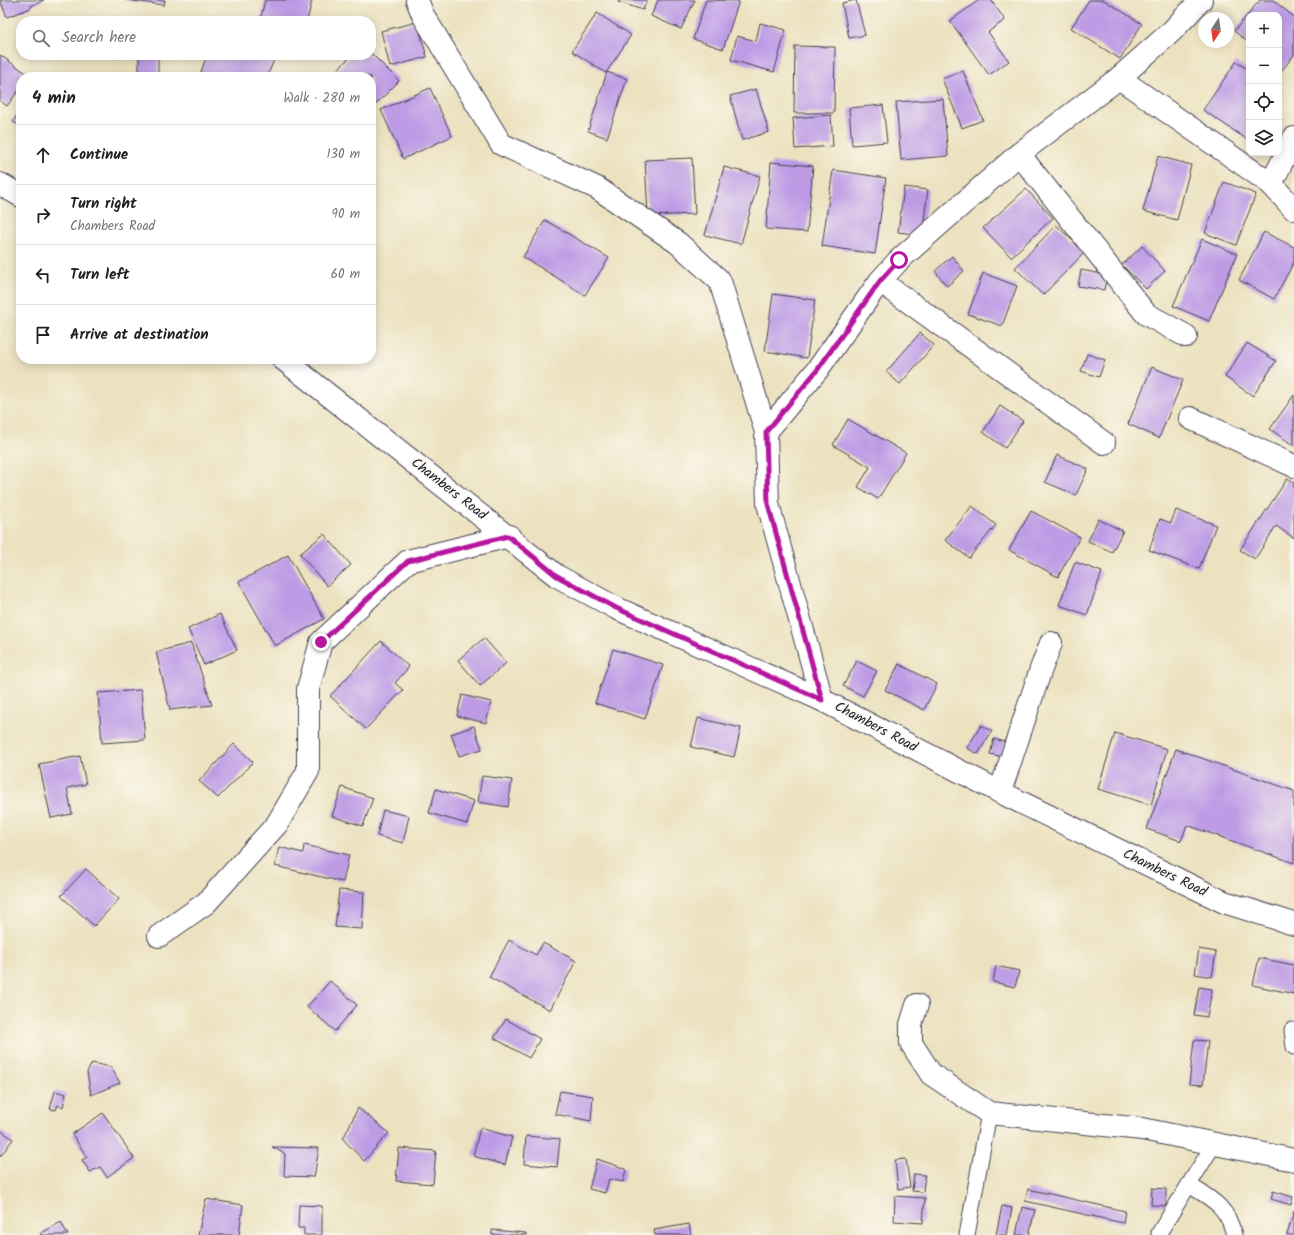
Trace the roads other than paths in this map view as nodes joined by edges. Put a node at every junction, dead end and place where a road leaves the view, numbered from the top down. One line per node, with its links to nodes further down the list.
1 (417, 0): 14 (street)
2 (1201, 0): 3 (street)
3 (1118, 78): 5 (street); 7 (street)
4 (1294, 138): 7 (street)
5 (1019, 154): 10 (street); 11 (street)
6 (0, 184): 8 (street)
7 (1271, 184): 9 (street)
8 (16, 193)
9 (1294, 209)
10 (880, 281): 14 (street); 15 (street)
11 (1186, 336)
12 (289, 364): 17 (street, Chambers Road)
13 (1190, 418): 16 (street)
14 (766, 432): 19 (street)
15 (1104, 443)
16 (1294, 466)
17 (508, 536): 19 (street, Chambers Road); 22 (street)
18 (1052, 643): 20 (street)
19 (822, 700): 20 (street, Chambers Road)
20 (1000, 792): 21 (street, Chambers Road)
21 (1294, 924)
22 (159, 936)
23 (918, 1005): 26 (street)
24 (1292, 1030): 25 (lane)
25 (1294, 1047)
26 (989, 1113): 27 (street); 31 (lane)
27 (1214, 1144): 28 (street); 29 (lane)
28 (1294, 1160)
29 (1189, 1185): 30 (lane); 32 (lane)
30 (1159, 1233)
31 (967, 1235)
32 (1234, 1235)

